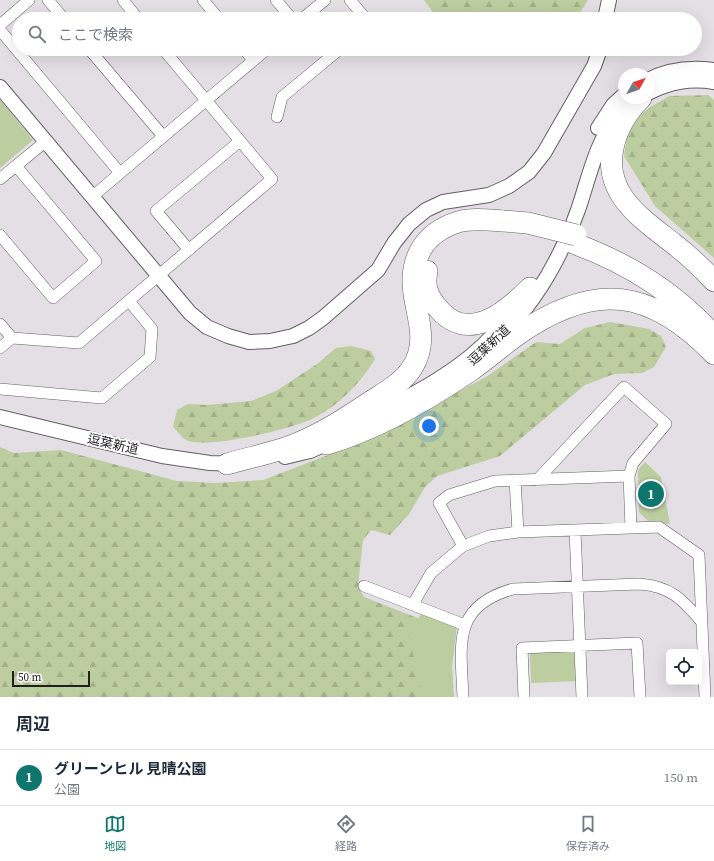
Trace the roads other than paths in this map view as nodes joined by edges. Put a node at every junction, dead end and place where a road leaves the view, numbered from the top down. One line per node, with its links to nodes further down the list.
1 (29, 0): 9 (street)
2 (48, 0): 10 (street)
3 (123, 0): 11 (street)
4 (203, 0): 12 (street)
5 (276, 0): 13 (street)
6 (325, 0): 14 (street)
7 (350, 0): 15 (street)
8 (609, 0): 16 (street)
9 (14, 12)
10 (58, 12)
11 (132, 12)
12 (213, 12)
13 (286, 12)
14 (310, 12)
15 (360, 12)
16 (606, 12)
17 (12, 14): 18 (street)
18 (0, 24)
19 (0, 30): 20 (street)
20 (12, 44)
21 (22, 56): 43 (street)
22 (95, 56): 39 (street)
23 (170, 56): 34 (street)
24 (250, 56): 28 (street)
25 (258, 56): 28 (street)
26 (332, 56): 38 (street)
27 (598, 56): 50 (street)
28 (253, 60): 34 (street)
29 (714, 70): 30 (street)
30 (654, 78)
31 (714, 82): 33 (street)
32 (0, 87): 40 (street)
33 (654, 90)
34 (206, 100): 39 (street); 41 (street)
35 (618, 100): 52 (street, 逗葉新道)
36 (632, 104): 62 (street, 逗葉新道)
37 (635, 104): 51 (highway)
38 (277, 117)
39 (163, 136): 43 (street)
40 (46, 141): 42 (street); 45 (street)
41 (240, 141): 49 (street); 49 (street)
42 (16, 166): 44 (street); 47 (street)
43 (120, 173): 45 (street)
44 (0, 179)
45 (93, 196): 50 (street)
46 (502, 225): 48 (highway, bridge); 52 (highway); 63 (highway)
47 (0, 235)
48 (574, 239): 54 (highway); 56 (highway)
49 (189, 250): 50 (street)
50 (159, 275): 53 (street)
51 (714, 281)
52 (530, 288): 63 (street, 逗葉新道)
53 (129, 301): 57 (street); 60 (street)
54 (714, 322)
55 (0, 324): 57 (street)
56 (714, 336)
57 (12, 338): 58 (street)
58 (0, 348)
59 (714, 354): 62 (highway)
60 (0, 388)
61 (0, 417): 63 (street, 逗葉新道)
62 (327, 444): 63 (street, 逗葉新道)
63 (226, 464)
64 (629, 476): 66 (street); 66 (street); 67 (street)
65 (515, 480): 66 (street); 69 (street); 70 (street)
66 (538, 480)
67 (631, 528): 68 (street); 74 (street)
68 (575, 530): 69 (street); 72 (street)
69 (518, 532): 70 (street)
70 (463, 546): 73 (street)
71 (364, 586): 73 (street)
72 (578, 586): 74 (street); 75 (street); 76 (street)
73 (413, 604): 75 (street)
74 (701, 621): 81 (street)
75 (465, 624): 77 (street)
76 (580, 645): 78 (street); 79 (street); 80 (street)
77 (463, 697)
78 (524, 697)
79 (582, 697)
80 (640, 697)
81 (705, 697)

